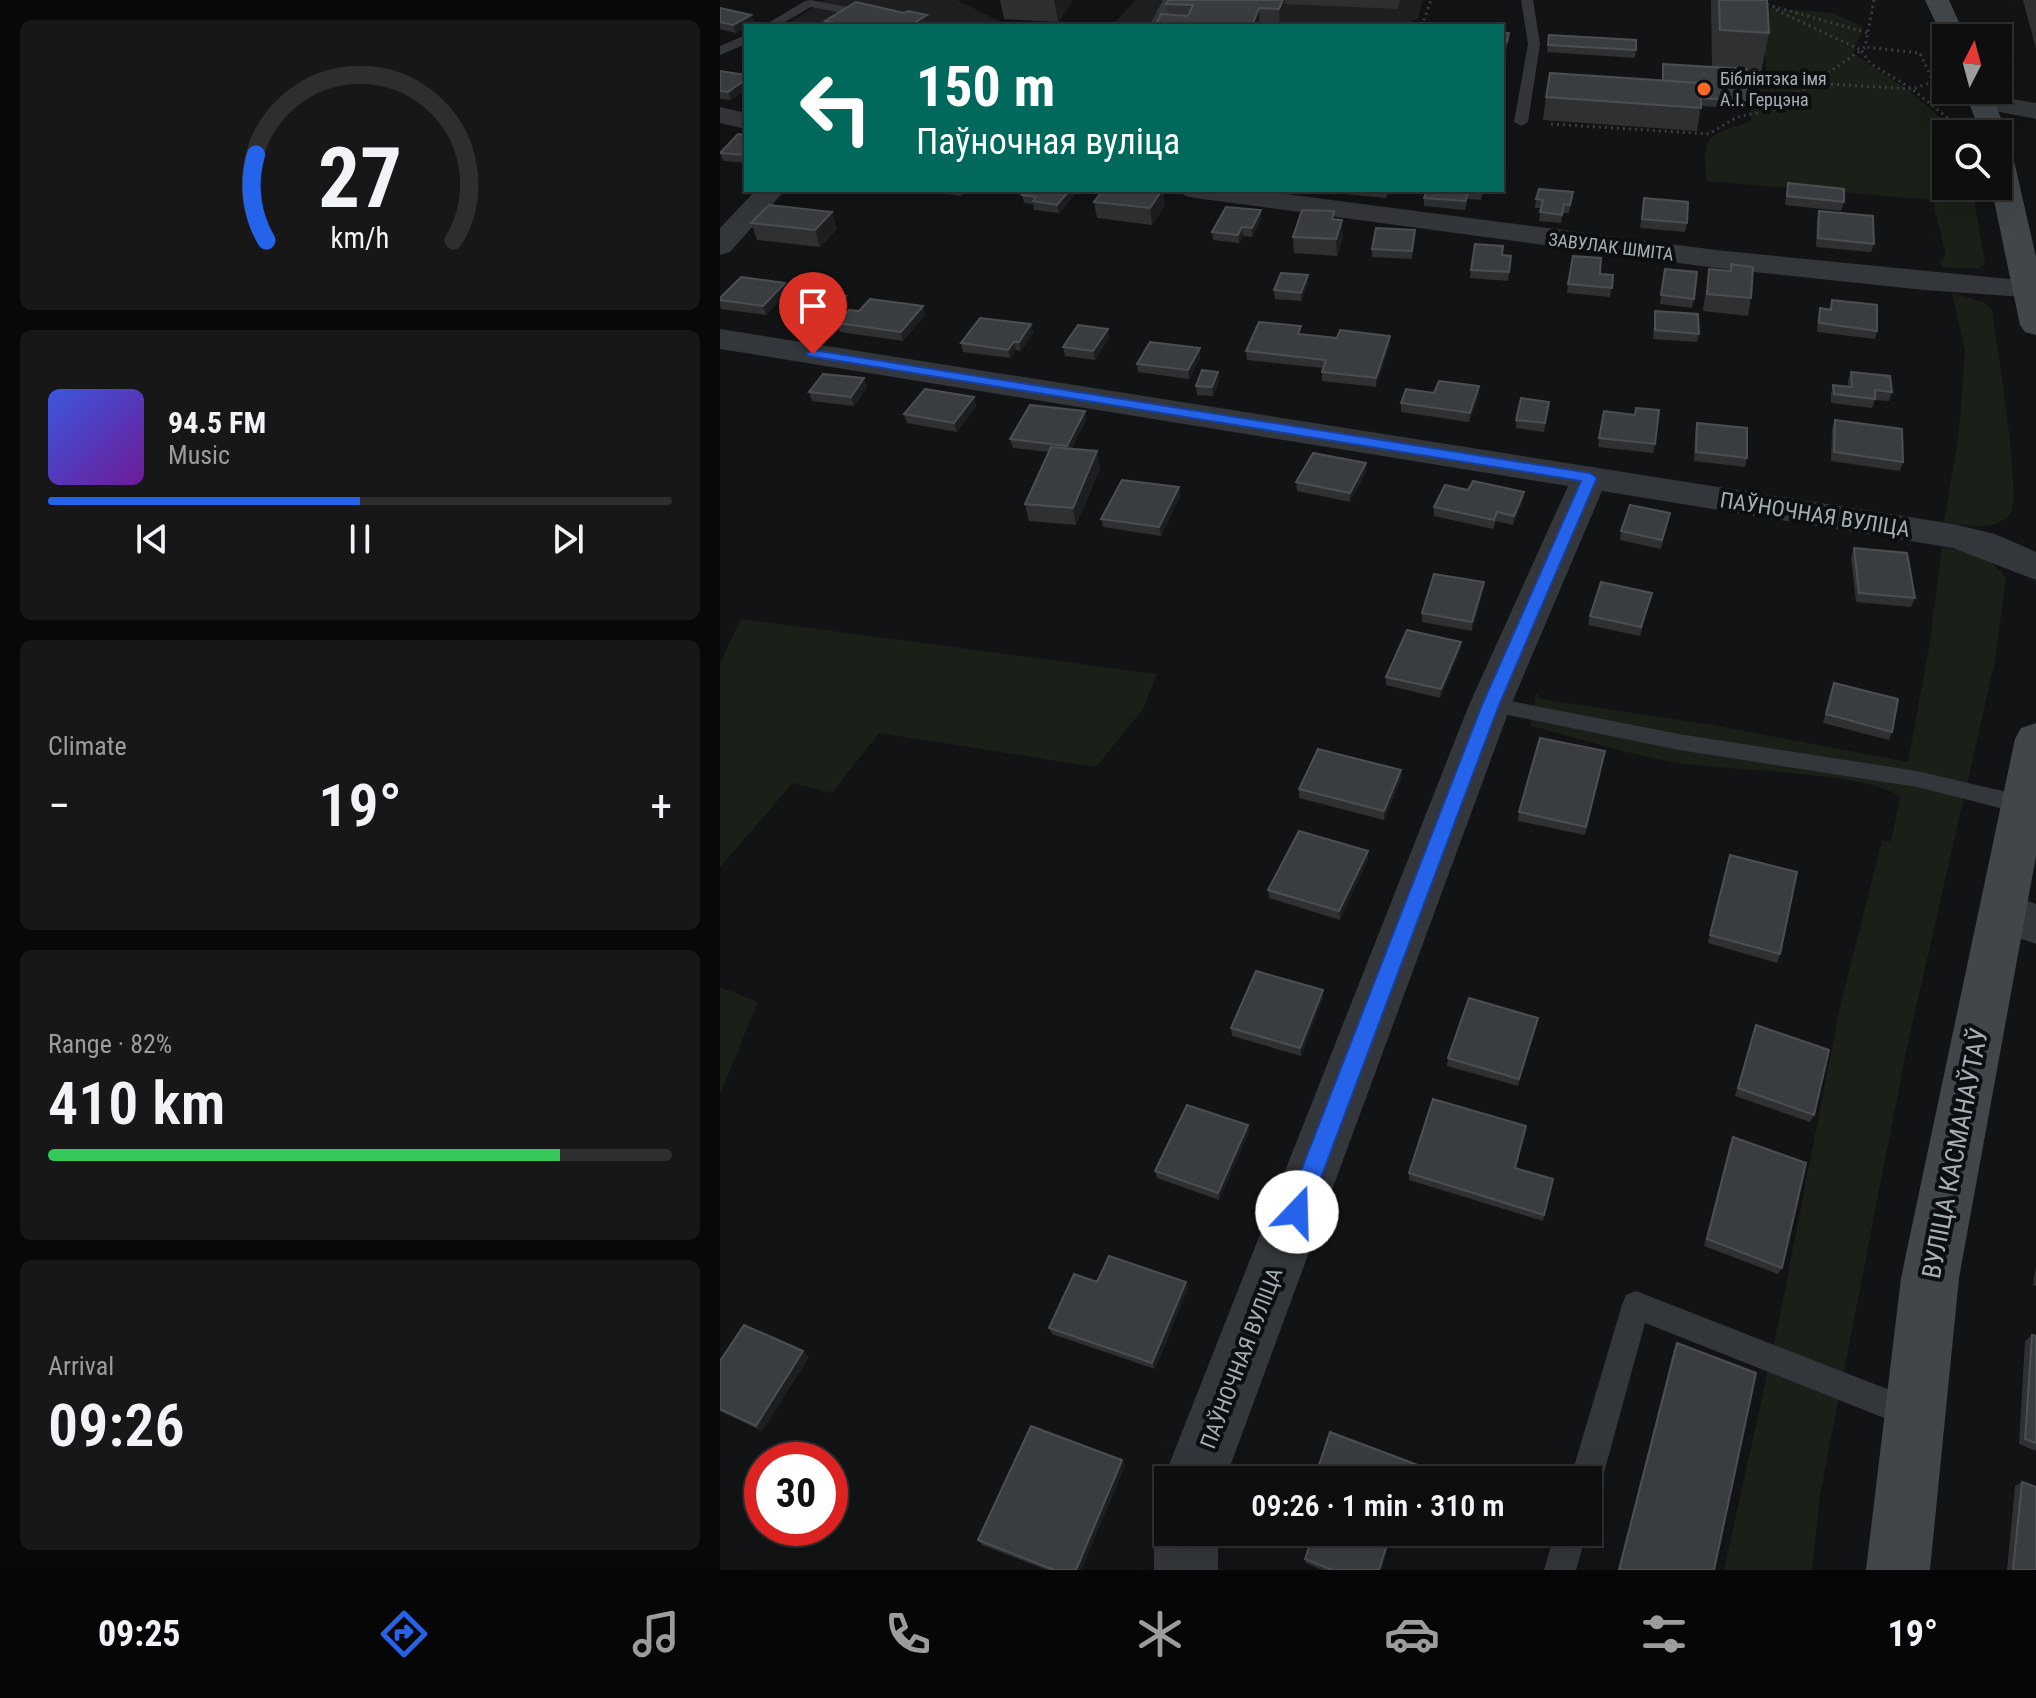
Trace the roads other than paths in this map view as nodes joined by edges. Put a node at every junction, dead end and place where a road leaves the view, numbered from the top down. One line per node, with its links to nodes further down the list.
1 (850, 0): 5 (lane)
2 (1169, 0): 8 (lane)
3 (1527, 0): 16 (lane)
4 (1937, 0): 9 (main road)
5 (837, 8): 6 (lane); 7 (lane)
6 (772, 24)
7 (918, 24)
8 (1156, 24)
9 (1948, 24)
10 (744, 40): 11 (lane)
11 (720, 51)
12 (2009, 104): 13 (street)
13 (2036, 111)
14 (720, 115): 15 (street)
15 (744, 121)
16 (1521, 122)
17 (769, 192): 20 (street)
18 (1210, 192): 21 (street, ЗАВУЛАК ШМІТА)
19 (2009, 200): 21 (main road)
20 (720, 246)
21 (2029, 290): 22 (main road)
22 (2036, 325)
23 (720, 339): 24 (street, ПАЎНОЧНАЯ ВУЛІЦА)
24 (1590, 478): 25 (street, ПАЎНОЧНАЯ ВУЛІЦА); 26 (street, ПАЎНОЧНАЯ ВУЛІЦА)
25 (2036, 567)
26 (1490, 705): 28 (lane); 31 (street, ПАЎНОЧНАЯ ВУЛІЦА)
27 (2036, 739): 28 (main road, ВУЛІЦА КАСМАНАЎТАЎ)
28 (2024, 805): 29 (main road, ВУЛІЦА КАСМАНАЎТАЎ)
29 (2019, 919): 30 (main road, ВУЛІЦА КАСМАНАЎТАЎ)
30 (1915, 1415): 32 (lane); 37 (main road, ВУЛІЦА КАСМАНАЎТАЎ)
31 (1199, 1466)
32 (1590, 1466)
33 (1186, 1546): 35 (street)
34 (1567, 1546): 36 (lane)
35 (1186, 1570)
36 (1560, 1570)
37 (1898, 1570)

